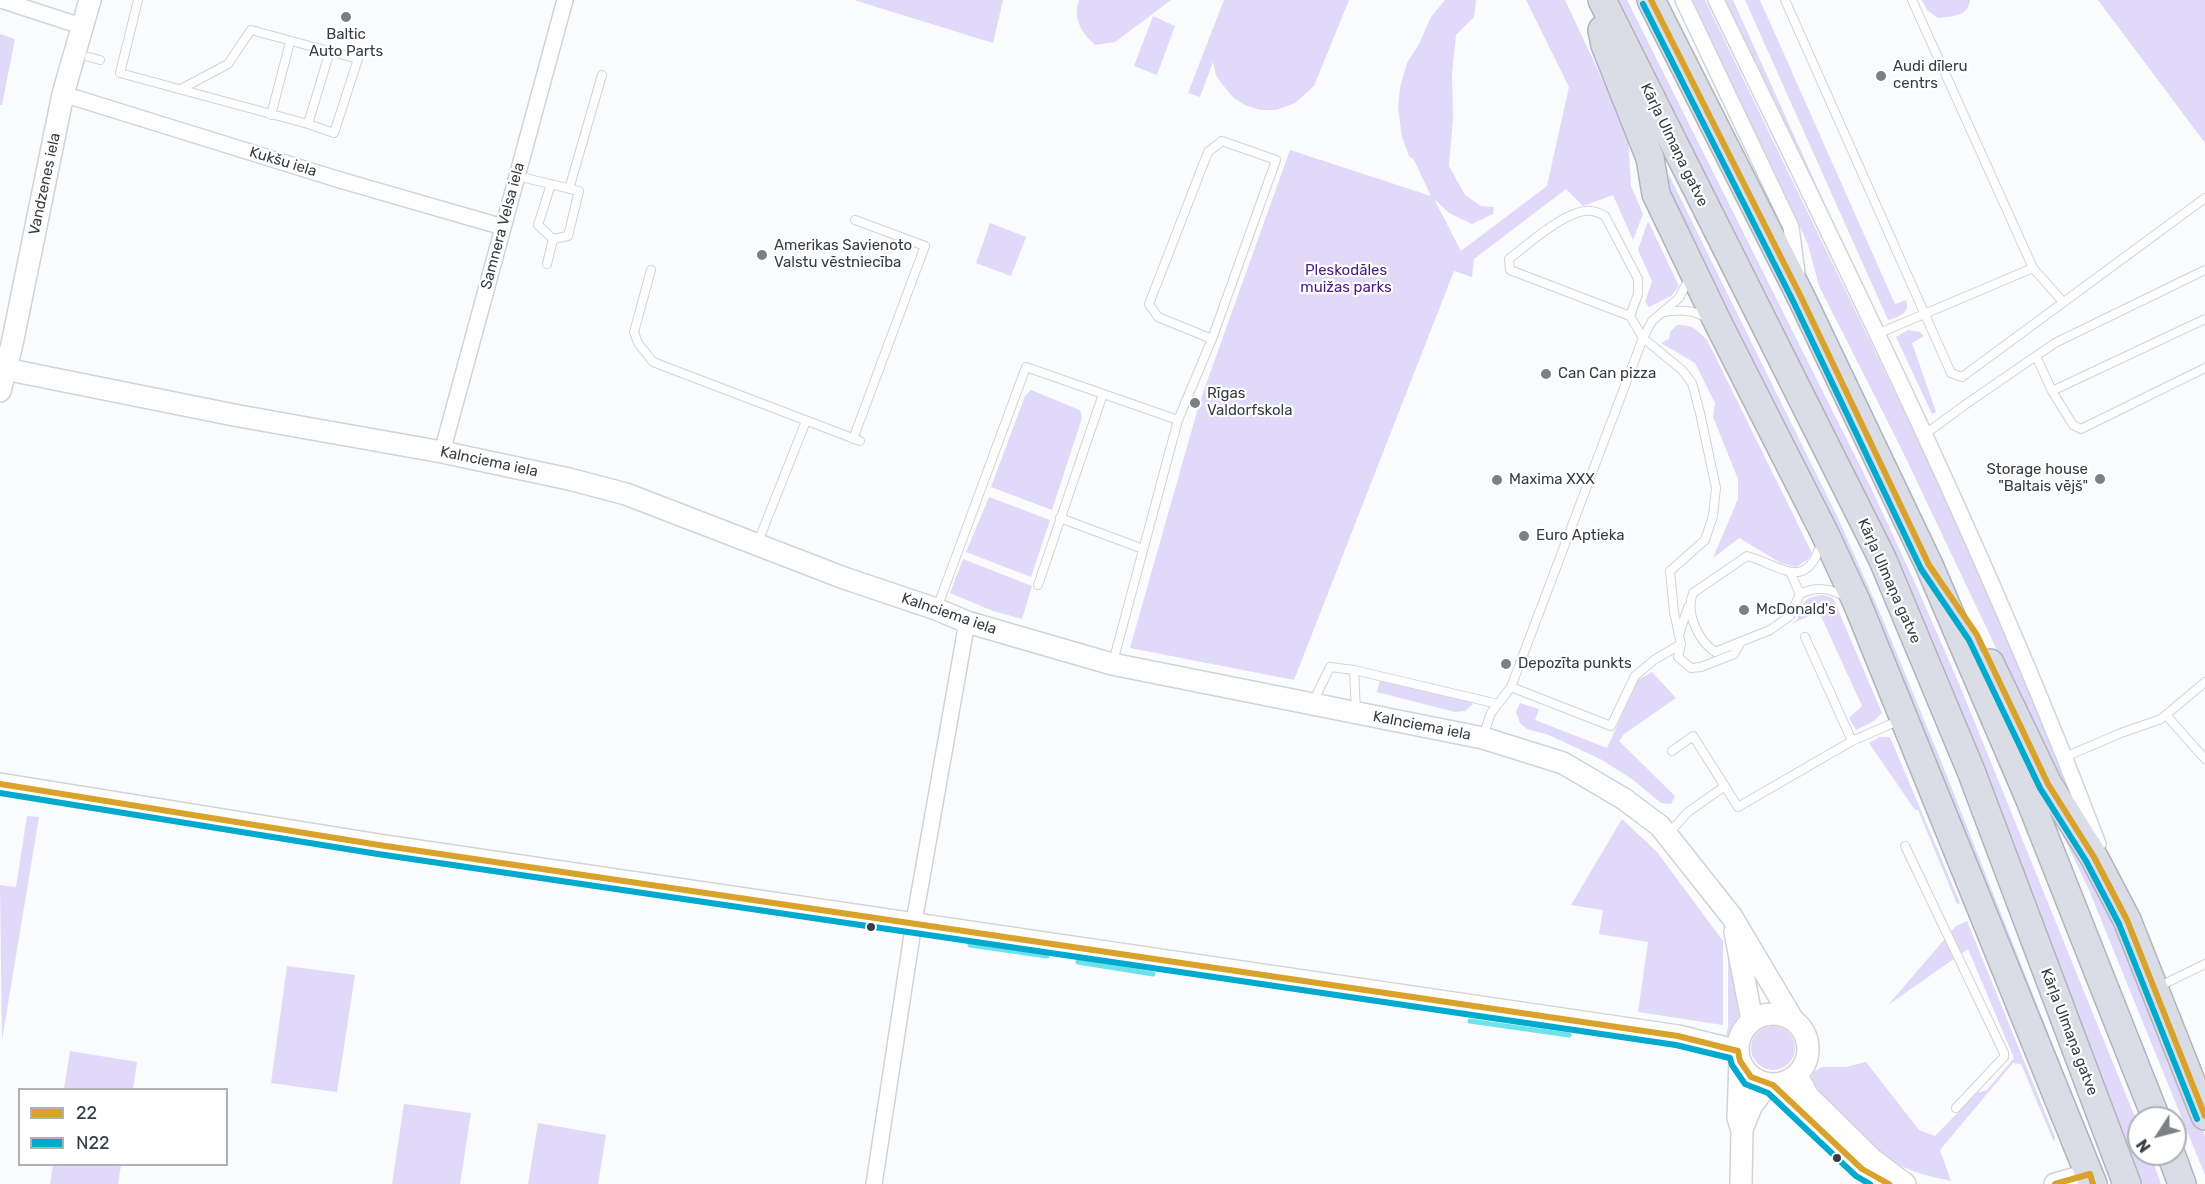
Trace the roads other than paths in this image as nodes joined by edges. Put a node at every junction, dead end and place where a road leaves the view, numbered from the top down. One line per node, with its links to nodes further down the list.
1 (1, 0): 12 (street)
2 (90, 0): 12 (street, Vandzenes iela)
3 (138, 0): 18 (lane)
4 (565, 0): 22 (street, Samnera Velsa iela)
5 (1596, 0): 30 (highway)
6 (1602, 0): 109 (highway, Kārļa Ulmaņa gatve)
7 (1651, 0): 34 (highway)
8 (1683, 0): 34 (street)
9 (1716, 0): 41 (street)
10 (1785, 0): 37 (lane)
11 (1911, 0): 31 (lane)
12 (84, 27): 19 (street, Vandzenes iela)
13 (290, 42): 14 (lane); 18 (lane); 20 (lane)
14 (330, 51): 21 (lane); 21 (lane)
15 (88, 57): 16 (lane)
16 (100, 60)
17 (602, 75): 24 (lane)
18 (181, 89): 20 (lane)
19 (63, 94): 27 (street, Kukšu iela); 46 (street, Vandzenes iela)
20 (271, 115): 21 (lane)
21 (308, 124)
22 (517, 176): 23 (lane); 27 (street, Samnera Velsa iela)
23 (551, 184): 24 (lane); 28 (lane)
24 (569, 189): 28 (lane)
25 (2205, 198): 35 (lane)
26 (855, 220): 51 (lane)
27 (503, 227): 53 (street, Samnera Velsa iela)
28 (553, 239): 29 (lane)
29 (547, 264)
30 (1691, 267): 36 (lane); 40 (highway)
31 (2033, 268): 35 (lane); 37 (lane)
32 (651, 270): 51 (lane)
33 (2205, 270): 44 (lane)
34 (1801, 297): 58 (highway)
35 (2062, 302): 37 (lane)
36 (1664, 312): 40 (lane); 42 (lane)
37 (1924, 315): 41 (lane)
38 (1630, 316): 38 (lane); 42 (lane)
39 (2205, 319): 48 (lane)
40 (1719, 325): 55 (highway)
41 (1877, 333): 52 (street)
42 (1643, 338): 66 (lane); 73 (lane)
43 (1212, 339): 43 (lane); 50 (lane)
44 (2036, 356): 48 (lane); 52 (lane)
45 (2205, 368): 48 (lane)
46 (3, 369): 47 (street, Vandzenes iela); 53 (street, Kalnciema iela)
47 (0, 391)
48 (2052, 391)
49 (1103, 394): 50 (lane); 54 (lane); 64 (lane)
50 (1178, 420): 57 (lane)
51 (806, 421): 56 (lane)
52 (1924, 431): 82 (street)
53 (442, 452): 56 (street, Kalnciema iela)
54 (1060, 518): 57 (lane); 60 (lane)
55 (1825, 534): 59 (lane); 63 (highway)
56 (757, 544): 64 (street, Kalnciema iela)
57 (1143, 549): 70 (lane)
58 (1929, 565): 89 (highway); 98 (highway)
59 (1791, 574): 61 (lane); 62 (lane)
60 (1038, 585)
61 (1800, 594): 63 (lane); 68 (lane)
62 (1689, 602): 66 (lane); 68 (lane)
63 (1857, 603): 78 (highway)
64 (936, 609): 65 (street, Kalnciema iela)
65 (966, 622): 70 (street, Kalnciema iela); 90 (street)
66 (1679, 635): 69 (lane)
67 (1805, 637): 80 (lane)
68 (1741, 642): 69 (lane)
69 (1681, 644): 73 (lane)
70 (1112, 663): 74 (street, Kalnciema iela)
71 (1354, 670): 74 (lane); 75 (lane); 76 (lane)
72 (2204, 684): 77 (lane)
73 (1511, 687): 75 (lane)
74 (1312, 704): 76 (street, Kalnciema iela)
75 (1498, 704): 79 (lane)
76 (1356, 713): 79 (street, Kalnciema iela)
77 (2166, 715): 82 (lane); 83 (lane)
78 (1904, 718): 80 (lane); 103 (highway)
79 (1483, 738): 86 (street, Kalnciema iela)
80 (1852, 741): 85 (lane)
81 (1672, 751): 85 (lane)
82 (2065, 758): 89 (street)
83 (2205, 759)
84 (0, 784): 90 (street)
85 (1725, 786): 86 (lane)
86 (1667, 836): 88 (street, Kalnciema iela)
87 (1905, 846): 99 (lane)
88 (1732, 917): 93 (street); 94 (street, Kalnciema iela)
89 (2127, 920): 92 (highway)
90 (914, 922): 95 (street); 104 (street)
91 (2205, 964): 92 (lane)
92 (2154, 988): 100 (highway)
93 (1752, 1020): 94 (street); 95 (street)
94 (1793, 1020): 96 (street)
95 (1739, 1056): 97 (street); 101 (street)
96 (1797, 1076): 97 (street); 107 (street)
97 (1771, 1085): 101 (street); 106 (street)
98 (2151, 1106)
99 (1956, 1108)
100 (2205, 1116)
101 (1742, 1130): 105 (street)
102 (2175, 1166): 110 (highway)
103 (2092, 1179): 108 (street)
104 (874, 1184)
105 (1742, 1184)
106 (1889, 1184)
107 (1905, 1184)
108 (2055, 1184)
109 (2127, 1184)
110 (2182, 1184)

